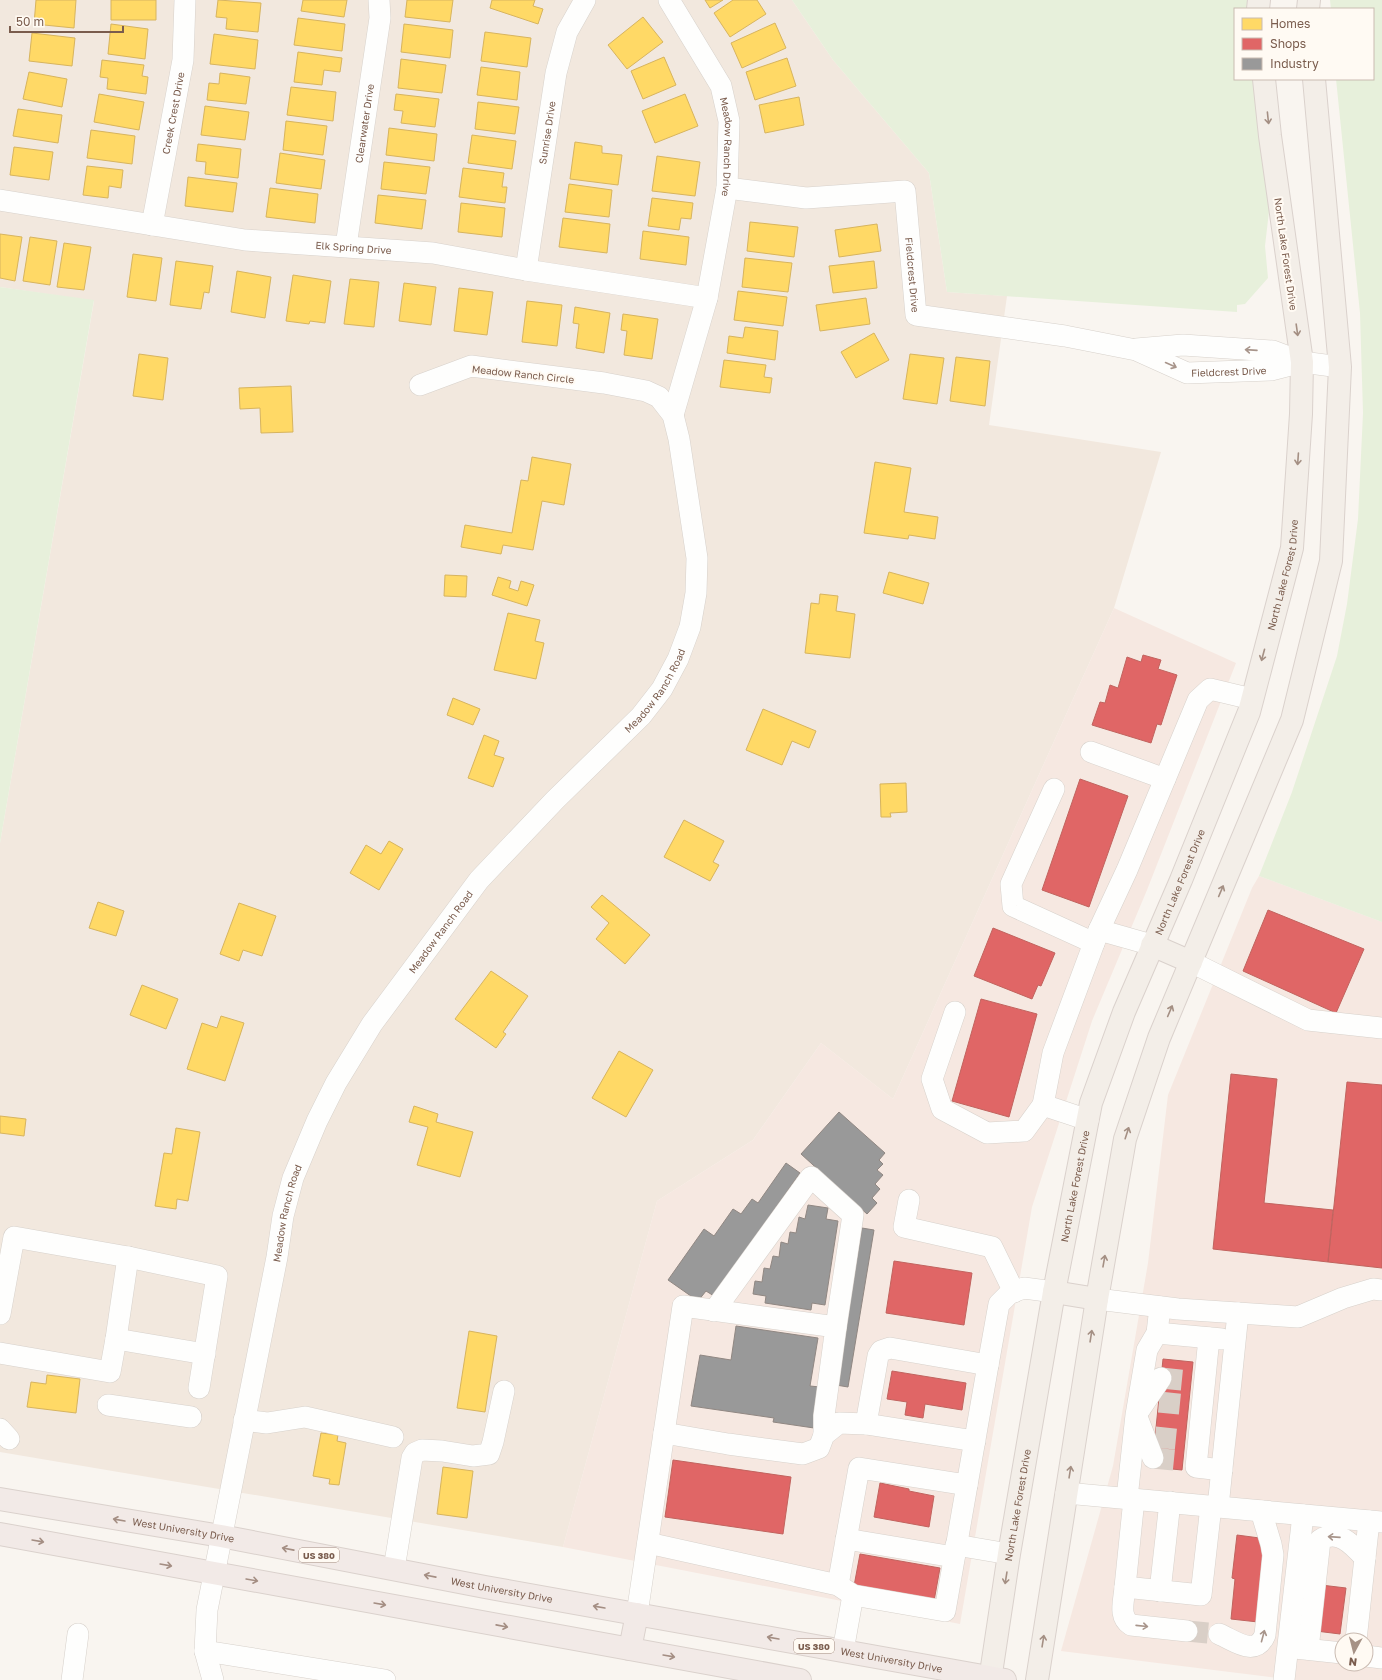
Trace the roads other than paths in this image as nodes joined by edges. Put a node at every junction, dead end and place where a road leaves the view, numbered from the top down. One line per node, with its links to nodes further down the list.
1 (185, 0): 9 (street, Creek Crest Drive)
2 (379, 0): 10 (street, Clearwater Drive)
3 (585, 0): 11 (street, Sunrise Drive)
4 (669, 0): 7 (street, Meadow Ranch Drive)
5 (1264, 80): 14 (main road, North Lake Forest Drive, one-way to 14)
6 (1314, 80): 15 (main road)
7 (727, 188): 12 (street, Meadow Ranch Drive); 13 (street, Fieldcrest Drive)
8 (0, 200): 9 (street, Elk Spring Drive)
9 (152, 225): 10 (street, Elk Spring Drive)
10 (346, 246): 11 (street, Elk Spring Drive)
11 (526, 270): 12 (street, Elk Spring Drive)
12 (707, 298): 18 (street, Meadow Ranch Drive)
13 (1136, 350): 14 (street, Fieldcrest Drive, one-way to 13); 14 (street, Fieldcrest Drive, one-way to 14)
14 (1302, 362): 15 (street, Fieldcrest Drive); 19 (main road, North Lake Forest Drive, one-way to 19)
15 (1340, 367): 25 (main road, one-way to 15)
16 (604, 383): 17 (street, Meadow Ranch Circle); 18 (street, Meadow Ranch Road)
17 (420, 385)
18 (673, 414): 57 (street, Meadow Ranch Road)
19 (1252, 699): 21 (street); 24 (main road, North Lake Forest Drive)
20 (1091, 752): 21 (street)
21 (1164, 779): 23 (street)
22 (1054, 789): 23 (street)
23 (1097, 936): 24 (street); 28 (street)
24 (1152, 945): 25 (main road); 29 (main road, North Lake Forest Drive)
25 (1191, 962): 27 (street); 35 (main road, one-way to 25)
26 (955, 1012): 28 (street)
27 (1382, 1028)
28 (1043, 1105): 29 (street)
29 (1088, 1120): 34 (main road, North Lake Forest Drive)
30 (909, 1200): 33 (street)
31 (128, 1257): 39 (street); 43 (street); 46 (street)
32 (1382, 1290): 38 (street)
33 (1014, 1292): 34 (street); 47 (street)
34 (1054, 1292): 35 (main road); 83 (main road, North Lake Forest Drive)
35 (1097, 1299): 36 (street); 70 (main road, one-way to 35)
36 (1160, 1307): 38 (street); 41 (street)
37 (714, 1310): 40 (street); 40 (street); 60 (street)
38 (1238, 1313): 44 (street)
39 (0, 1314)
40 (836, 1327): 61 (street)
41 (1157, 1333): 42 (street); 55 (street)
42 (1209, 1338): 44 (street); 58 (street)
43 (116, 1339): 45 (street); 46 (street)
44 (1235, 1340): 68 (street)
45 (0, 1354)
46 (205, 1354): 50 (street)
47 (988, 1365): 59 (street); 65 (street)
48 (1161, 1378): 55 (street)
49 (1191, 1381): 58 (street)
50 (198, 1388)
51 (504, 1391): 85 (street)
52 (1159, 1402): 55 (street)
53 (108, 1405): 56 (street)
54 (1189, 1405): 58 (street)
55 (1136, 1415): 63 (street); 66 (street); 72 (street)
56 (191, 1418)
57 (244, 1420): 62 (street); 79 (street, Meadow Ranch Road)
58 (1201, 1422): 64 (street); 67 (street); 68 (street)
59 (866, 1424): 61 (street); 65 (street)
60 (664, 1433): 61 (street); 81 (street)
61 (824, 1434)
62 (393, 1437)
63 (1155, 1437)
64 (1185, 1440)
65 (975, 1441): 69 (street)
66 (1153, 1458)
67 (1183, 1461)
68 (1222, 1470): 74 (street)
69 (967, 1485): 80 (street); 82 (street)
70 (1066, 1493): 72 (street); 107 (main road, one-way to 70)
71 (0, 1499): 79 (highway, West University Drive / US 380, one-way to 71)
72 (1130, 1499): 73 (street); 87 (street)
73 (1170, 1502): 74 (street); 89 (street)
74 (1215, 1507): 75 (street); 89 (street)
75 (1261, 1511): 76 (street); 94 (street, one-way to 75)
76 (1303, 1515): 77 (street); 95 (street)
77 (1376, 1522): 84 (street)
78 (0, 1534): 86 (highway, one-way to 86)
79 (221, 1536): 85 (highway, West University Drive / US 380, one-way to 79); 86 (street, Meadow Ranch Road)
80 (846, 1539): 82 (street); 88 (street)
81 (648, 1543): 88 (street); 90 (street)
82 (955, 1551): 83 (street); 88 (street)
83 (1009, 1554): 102 (main road, North Lake Forest Drive, one-way to 102)
84 (1365, 1558): 92 (street); 97 (street, one-way to 97)
85 (394, 1570): 90 (highway, West University Drive / US 380, one-way to 85)
86 (214, 1573): 96 (highway, one-way to 96); 98 (street, Meadow Ranch Road)
87 (1125, 1587): 89 (street); 91 (street, one-way to 91)
88 (845, 1590): 99 (street)
89 (1160, 1590)
90 (637, 1614): 96 (highway); 99 (highway, West University Drive / US 380, one-way to 90)
91 (1187, 1631)
92 (1357, 1632)
93 (78, 1634): 103 (street)
94 (1219, 1634)
95 (1287, 1647): 97 (street); 108 (street)
96 (630, 1649): 101 (highway, one-way to 101)
97 (1308, 1649): 100 (street)
98 (205, 1651): 104 (street, Meadow Ranch Road); 105 (street)
99 (843, 1651): 102 (highway, West University Drive / US 380)
100 (1334, 1652)
101 (731, 1674): 106 (highway)
102 (995, 1679)
103 (72, 1680)
104 (213, 1680)
105 (386, 1680)
106 (800, 1680)
107 (1037, 1680)
108 (1284, 1680)

